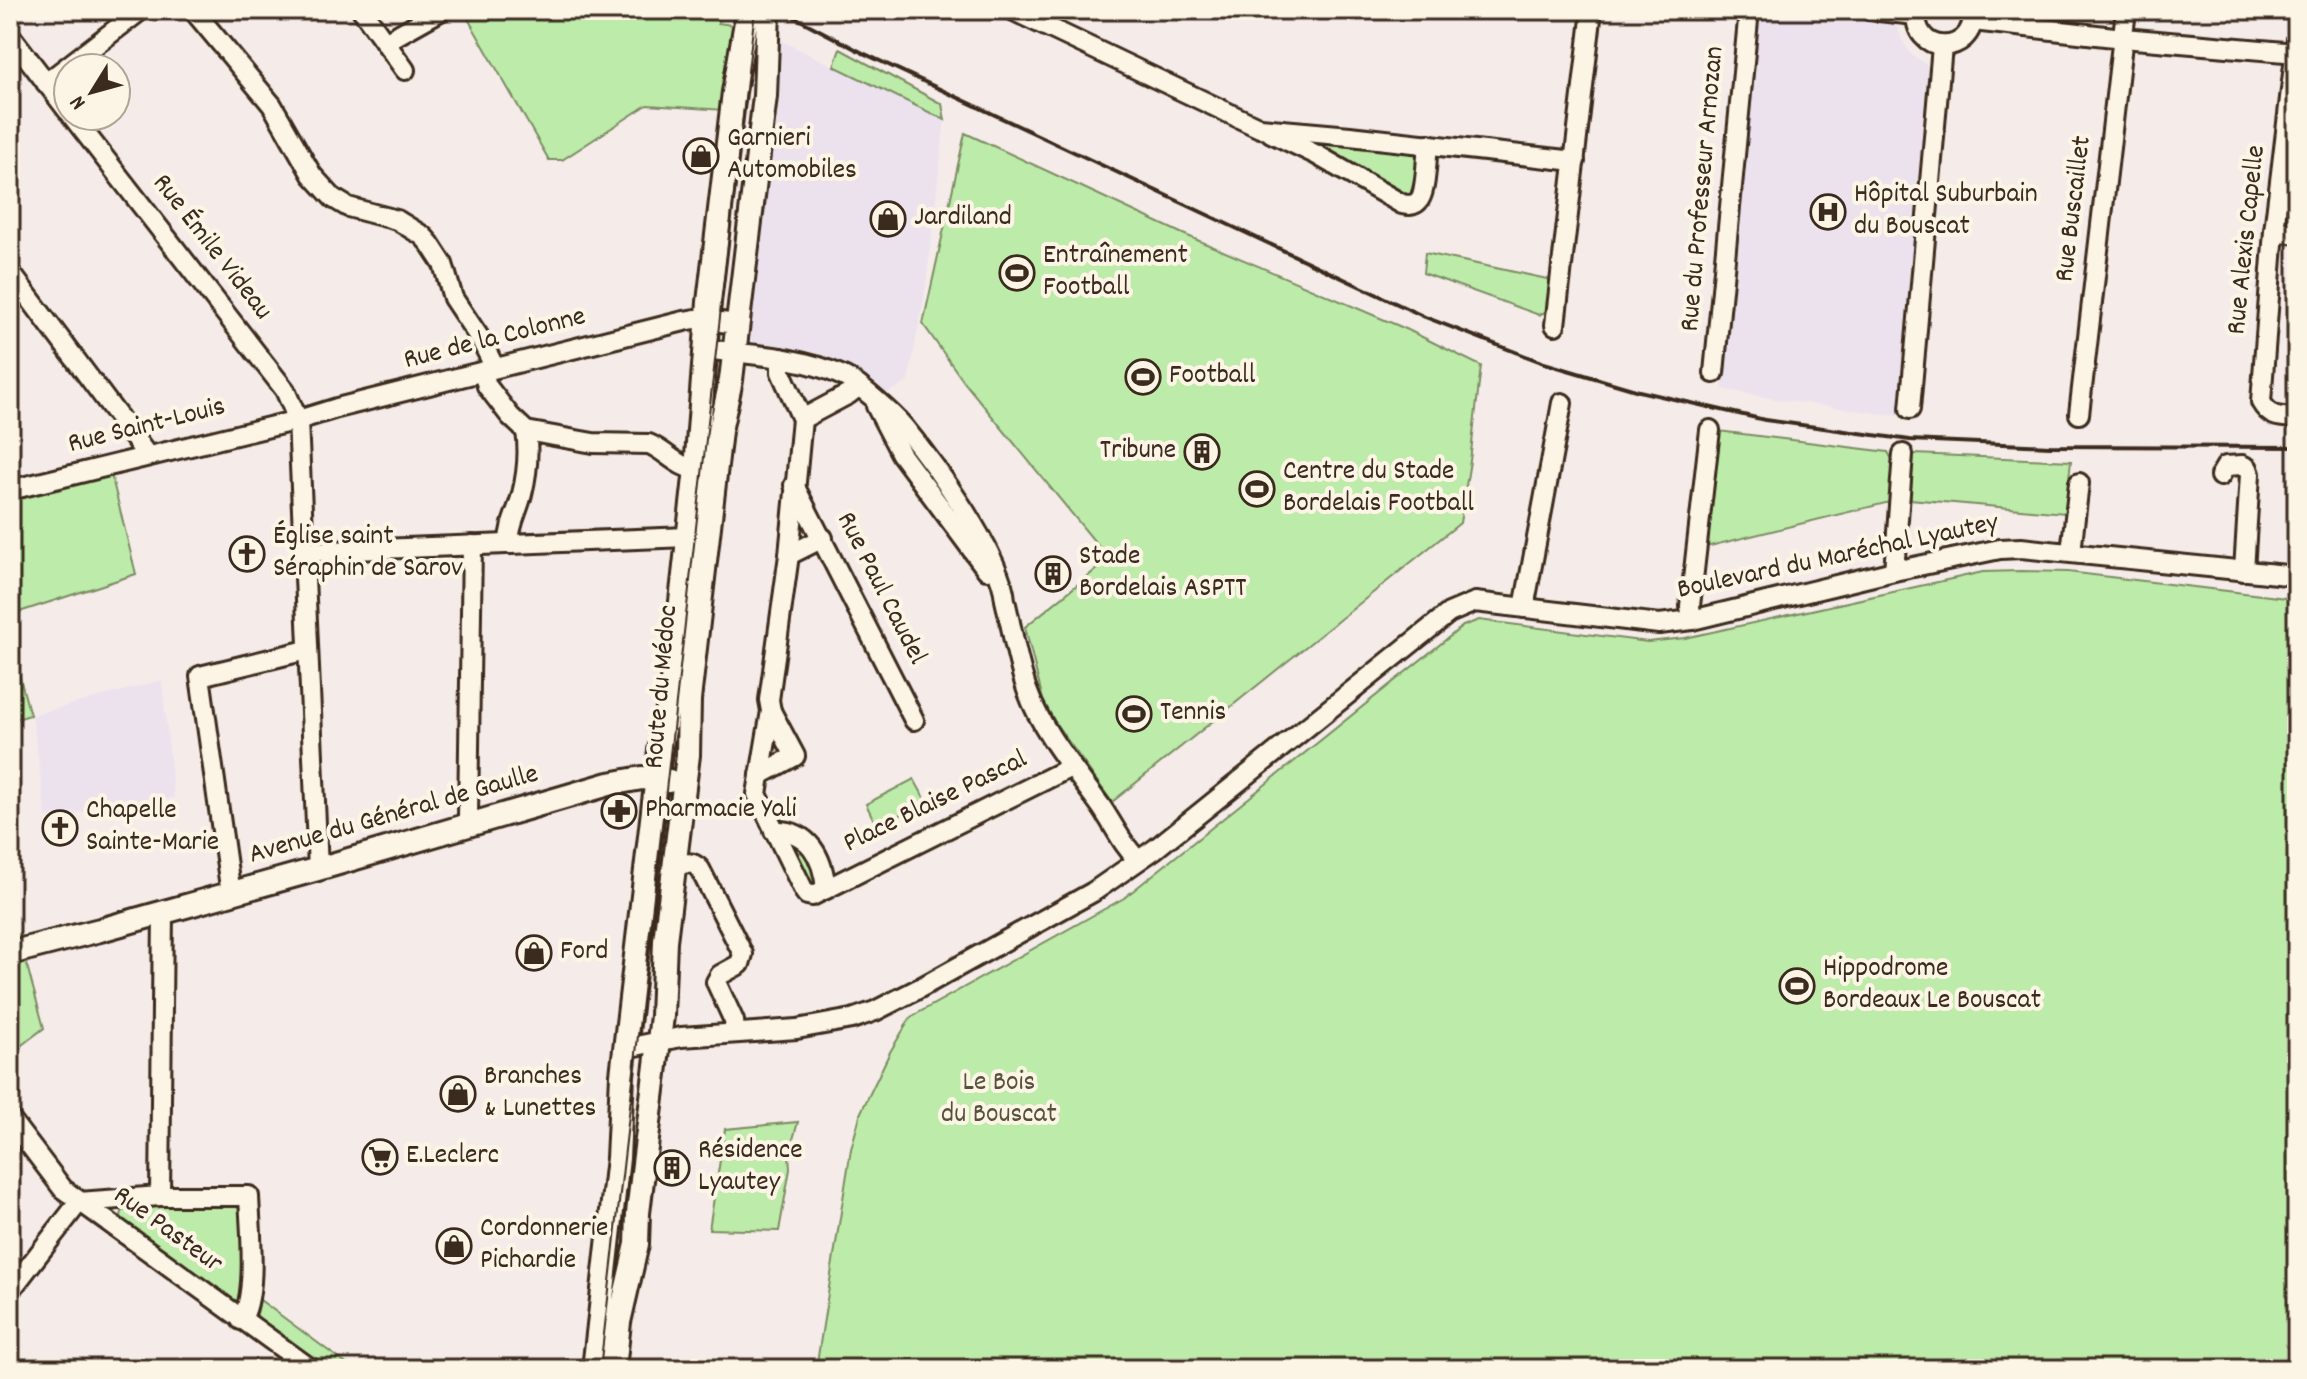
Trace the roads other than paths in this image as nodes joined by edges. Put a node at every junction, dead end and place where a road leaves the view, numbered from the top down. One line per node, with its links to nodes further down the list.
1 (141, 10): 21 (street)
2 (193, 10): 36 (street)
3 (362, 10): 17 (street)
4 (442, 10): 17 (street)
5 (748, 10): 30 (main road, Route du Médoc)
6 (768, 10): 31 (main road, Route du Médoc)
7 (1592, 10): 26 (street)
8 (1749, 10): 37 (street, Rue du Professeur Arnozan)
9 (1869, 10): 12 (street)
10 (2126, 10): 16 (street, Rue Buscaillet)
11 (1014, 11): 13 (street)
12 (1917, 12): 18 (street)
13 (1038, 16): 23 (street)
14 (1973, 16): 16 (street); 18 (street)
15 (10, 35): 21 (street)
16 (2123, 38): 19 (street); 41 (street, Rue Buscaillet)
17 (385, 42): 20 (street)
18 (1942, 46): 40 (street)
19 (2297, 49): 27 (street, Rue Alexis Capelle)
20 (405, 70)
21 (46, 83): 22 (street)
22 (52, 91)
23 (1260, 128): 25 (street); 25 (street)
24 (84, 132): 44 (street, Rue Émile Videau)
25 (1428, 144): 26 (street)
26 (1575, 161): 32 (street)
27 (2274, 231): 28 (street); 42 (street, Rue Alexis Capelle)
28 (2297, 234)
29 (10, 272): 48 (street)
30 (708, 321): 31 (street, Rue de la Colonne); 33 (main road, Route du Médoc); 36 (street, Rue de la Colonne)
31 (738, 324): 34 (main road, Route du Médoc)
32 (1555, 325)
33 (705, 349): 34 (street); 49 (main road, Route du Médoc)
34 (734, 353): 35 (street); 72 (main road, Route du Médoc)
35 (781, 358): 38 (street); 43 (street)
36 (489, 370): 44 (street, Rue de la Colonne); 46 (street)
37 (1714, 373)
38 (859, 386): 43 (street); 69 (street)
39 (1562, 403): 64 (street)
40 (1910, 409)
41 (2079, 414)
42 (2297, 418)
43 (802, 419): 52 (street)
44 (298, 420): 48 (street, Rue Saint-Louis); 58 (street)
45 (1710, 430): 65 (street)
46 (526, 431): 49 (street); 56 (street)
47 (1903, 454): 61 (street)
48 (147, 455): 53 (street, Rue Saint-Louis)
49 (696, 469): 54 (main road, Route du Médoc)
50 (2220, 476): 62 (street)
51 (2079, 483): 59 (street)
52 (794, 485): 55 (street, Rue Paul Caudel); 60 (street)
53 (10, 490)
54 (688, 537): 56 (street); 71 (main road, Route du Médoc)
55 (823, 538): 60 (street); 68 (street, Rue Paul Caudel)
56 (509, 543): 57 (street)
57 (472, 545): 58 (street); 73 (street)
58 (304, 552): 66 (street)
59 (2071, 552): 61 (street, Boulevard du Maréchal Lyautey); 62 (street, Boulevard du Maréchal Lyautey)
60 (789, 555): 67 (street)
61 (1894, 571): 65 (street, Boulevard du Maréchal Lyautey)
62 (2244, 571): 63 (street, Boulevard du Maréchal Lyautey)
63 (2297, 576)
64 (1524, 608): 65 (street, Boulevard du Maréchal Lyautey); 75 (street, Boulevard du Maréchal Lyautey)
65 (1692, 620)
66 (307, 650): 77 (street); 79 (street)
67 (771, 711): 70 (street); 70 (street)
68 (914, 720)
69 (1071, 767): 75 (street); 78 (street, Place Blaise Pascal)
70 (760, 775): 74 (street)
71 (656, 779): 72 (main road, Avenue du Général de Gaulle); 73 (main road, Avenue du Général de Gaulle); 84 (main road, Route du Médoc)
72 (684, 783): 76 (main road, Route du Médoc)
73 (470, 824): 77 (main road, Avenue du Général de Gaulle)
74 (774, 831): 78 (street, Place Blaise Pascal); 78 (street, Place Blaise Pascal)
75 (1138, 860): 82 (street, Boulevard du Maréchal Lyautey)
76 (674, 868): 82 (street); 83 (main road, Route du Médoc)
77 (318, 869): 79 (main road, Avenue du Général de Gaulle)
78 (826, 889)
79 (231, 894): 80 (main road, Avenue du Général de Gaulle)
80 (163, 913): 81 (main road, Avenue du Général de Gaulle); 86 (street)
81 (10, 953)
82 (735, 1032): 83 (street, Boulevard du Maréchal Lyautey)
83 (659, 1040): 84 (street, Boulevard du Maréchal Lyautey); 92 (main road, Route du Médoc)
84 (626, 1048): 91 (main road, Route du Médoc)
85 (10, 1119): 87 (street, Rue Pasteur)
86 (160, 1196): 87 (street); 89 (street)
87 (79, 1202): 88 (street); 89 (street, Rue Pasteur)
88 (10, 1291)
89 (241, 1320): 90 (street, Rue Pasteur)
90 (311, 1369)
91 (594, 1369)
92 (614, 1369)

